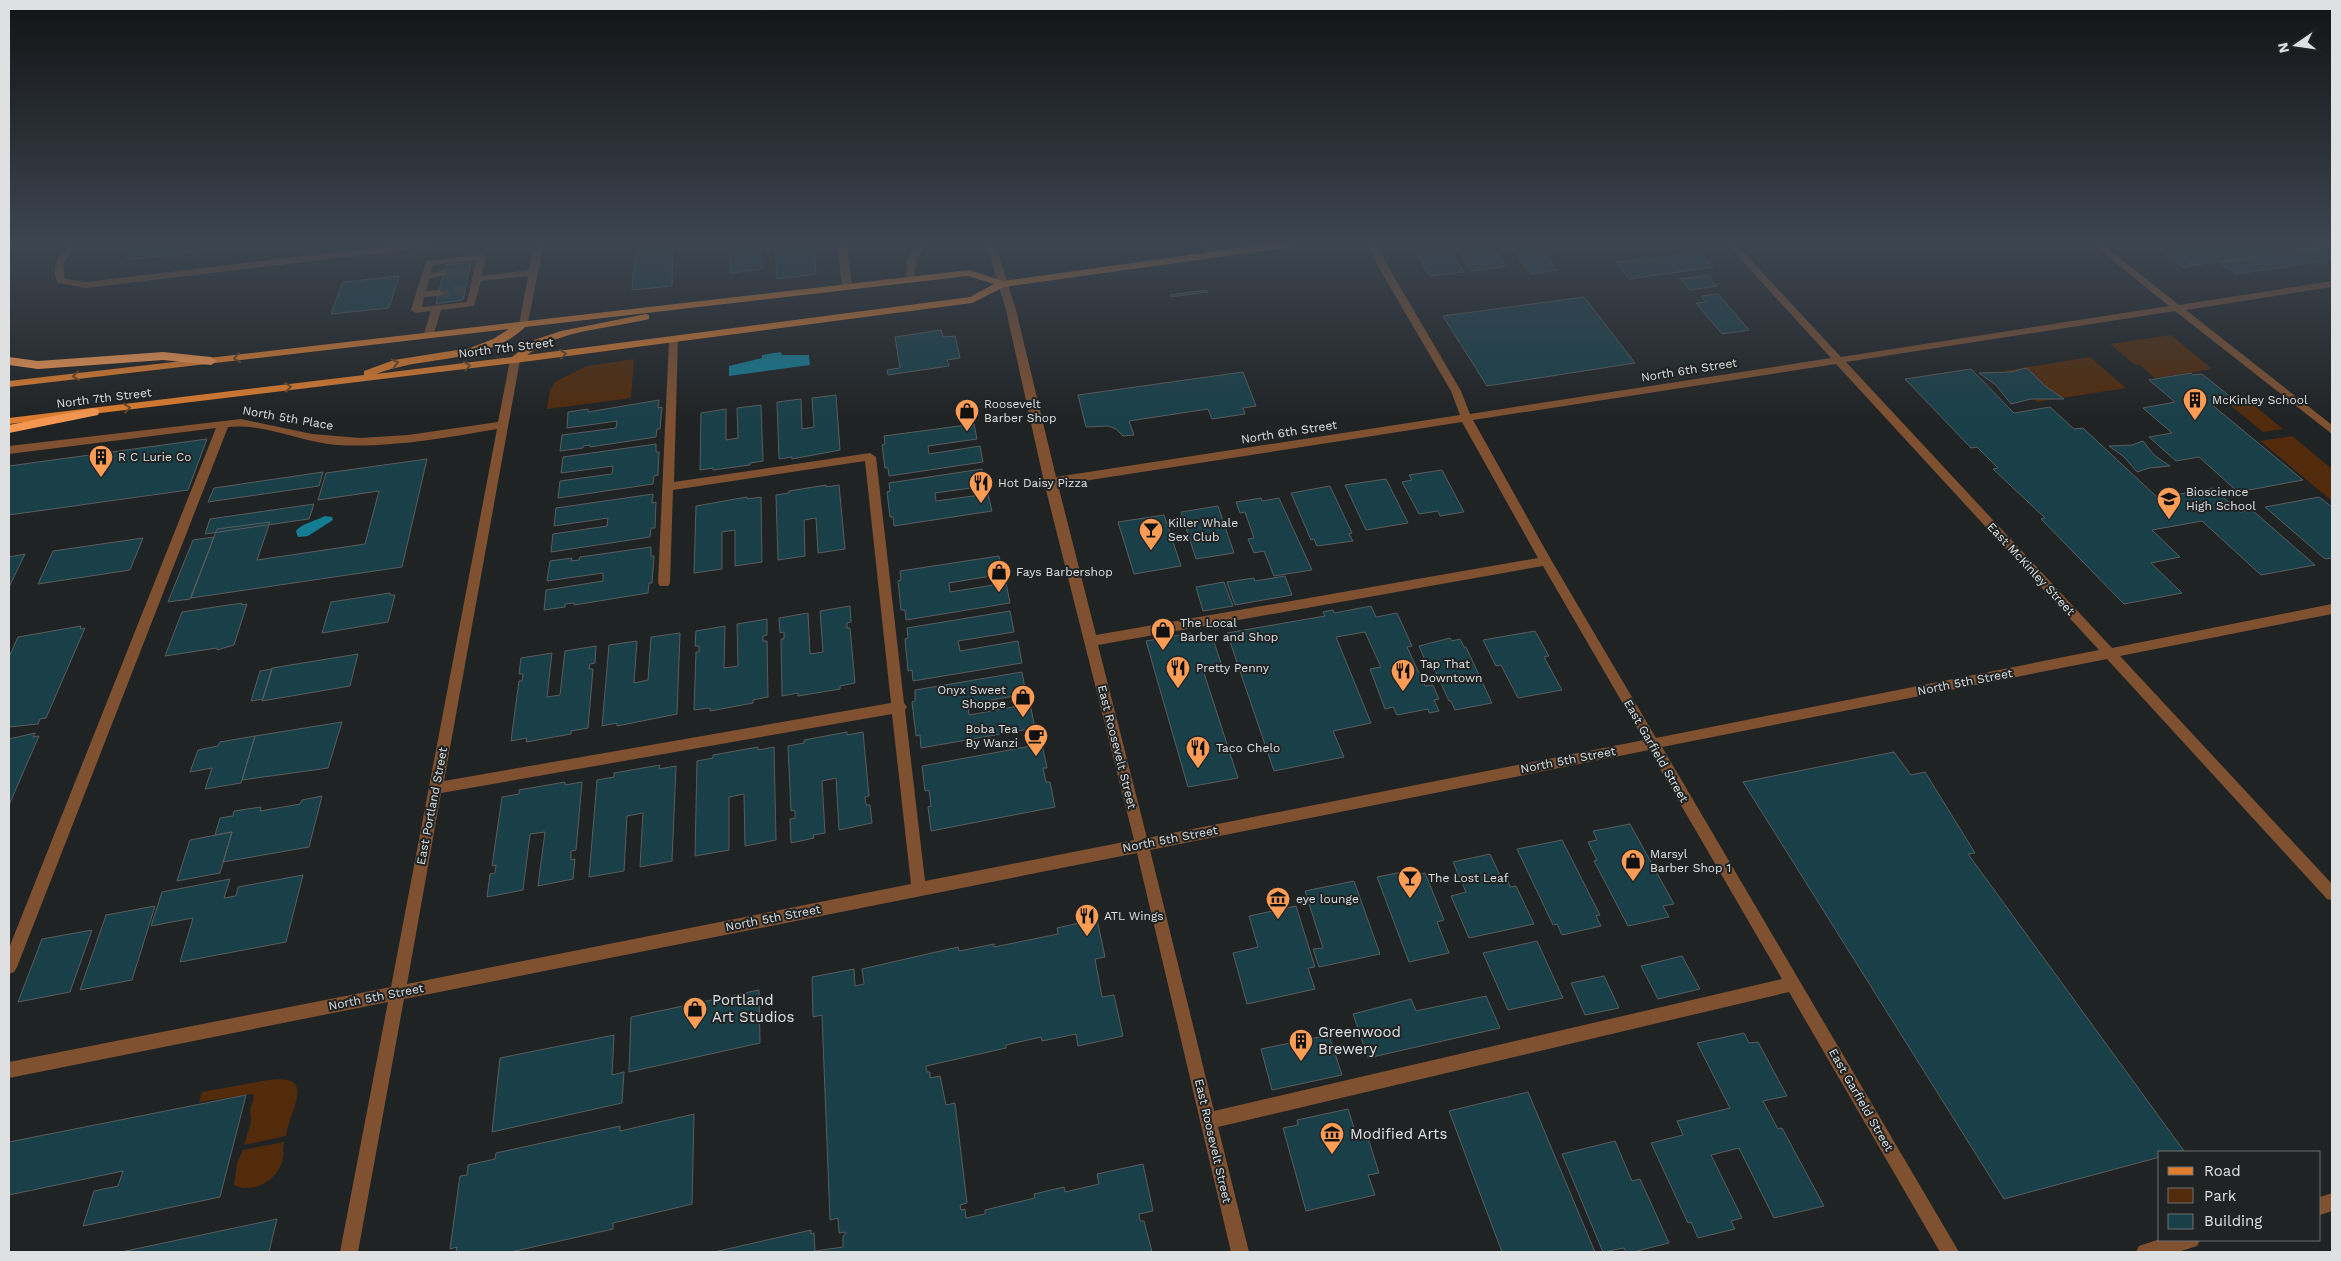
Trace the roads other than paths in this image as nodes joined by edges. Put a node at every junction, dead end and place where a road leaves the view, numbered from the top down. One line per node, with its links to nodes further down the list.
1 (418, 302): 11 (street)
2 (471, 302): 11 (street)
3 (528, 302): 14 (street)
4 (724, 302): 12 (main road, North 7th Street)
5 (958, 302): 16 (main road, North 7th Street)
6 (1008, 302): 31 (street, East Roosevelt Street)
7 (1404, 302): 24 (street, East Garfield Street)
8 (1784, 302): 18 (street, East McKinley Street)
9 (2169, 302): 13 (street)
10 (2217, 302): 13 (street, North 6th Street)
11 (437, 308): 15 (street)
12 (670, 308): 14 (main road, North 7th Street); 17 (main road)
13 (2177, 308): 18 (street, North 6th Street); 29 (street)
14 (524, 325): 15 (main road, North 7th Street); 21 (main road, one-way to 14)
15 (428, 336): 20 (main road, North 7th Street, one-way to 20)
16 (674, 340): 17 (main road, North 7th Street, one-way to 16); 32 (street)
17 (515, 360): 21 (main road, North 7th Street, one-way to 17); 27 (street, East Portland Street)
18 (1838, 360): 24 (street, North 6th Street); 37 (street, East McKinley Street)
19 (9, 361): 20 (highway)
20 (211, 361): 22 (main road, North 7th Street, one-way to 22)
21 (350, 380): 23 (main road, North 7th Street, one-way to 21)
22 (9, 384)
23 (93, 412): 25 (main road, North 7th Street); 28 (highway)
24 (1467, 417): 31 (street, North 6th Street); 33 (street, East Garfield Street)
25 (9, 421)
26 (224, 423): 27 (street, North 5th Place); 30 (street, North 5th Place); 44 (street)
27 (503, 425): 40 (street, East Portland Street)
28 (9, 429)
29 (2332, 430)
30 (9, 450)
31 (1050, 482): 36 (street, East Roosevelt Street)
32 (668, 487): 34 (street); 38 (street)
33 (1546, 561): 36 (street); 39 (street, East Garfield Street)
34 (664, 583)
35 (2332, 609): 37 (street, North 5th Street)
36 (1090, 641): 41 (street, East Roosevelt Street)
37 (2109, 653): 39 (street, North 5th Street); 43 (street, East McKinley Street)
38 (900, 707): 40 (street); 42 (street)
39 (1652, 744): 41 (street, North 5th Street); 45 (street, East Garfield Street)
40 (435, 788): 46 (street, East Portland Street)
41 (1142, 845): 42 (street, North 5th Street); 48 (street, East Roosevelt Street)
42 (919, 889): 46 (street, North 5th Street)
43 (2332, 894)
44 (9, 967)
45 (1792, 984): 48 (street); 52 (street, East Garfield Street)
46 (397, 993): 47 (street, North 5th Street); 50 (street, East Portland Street)
47 (9, 1070)
48 (1208, 1121): 51 (street, East Roosevelt Street)
49 (2187, 1241): 53 (street)
50 (349, 1252)
51 (1240, 1252)
52 (1950, 1252)
53 (2145, 1252)

